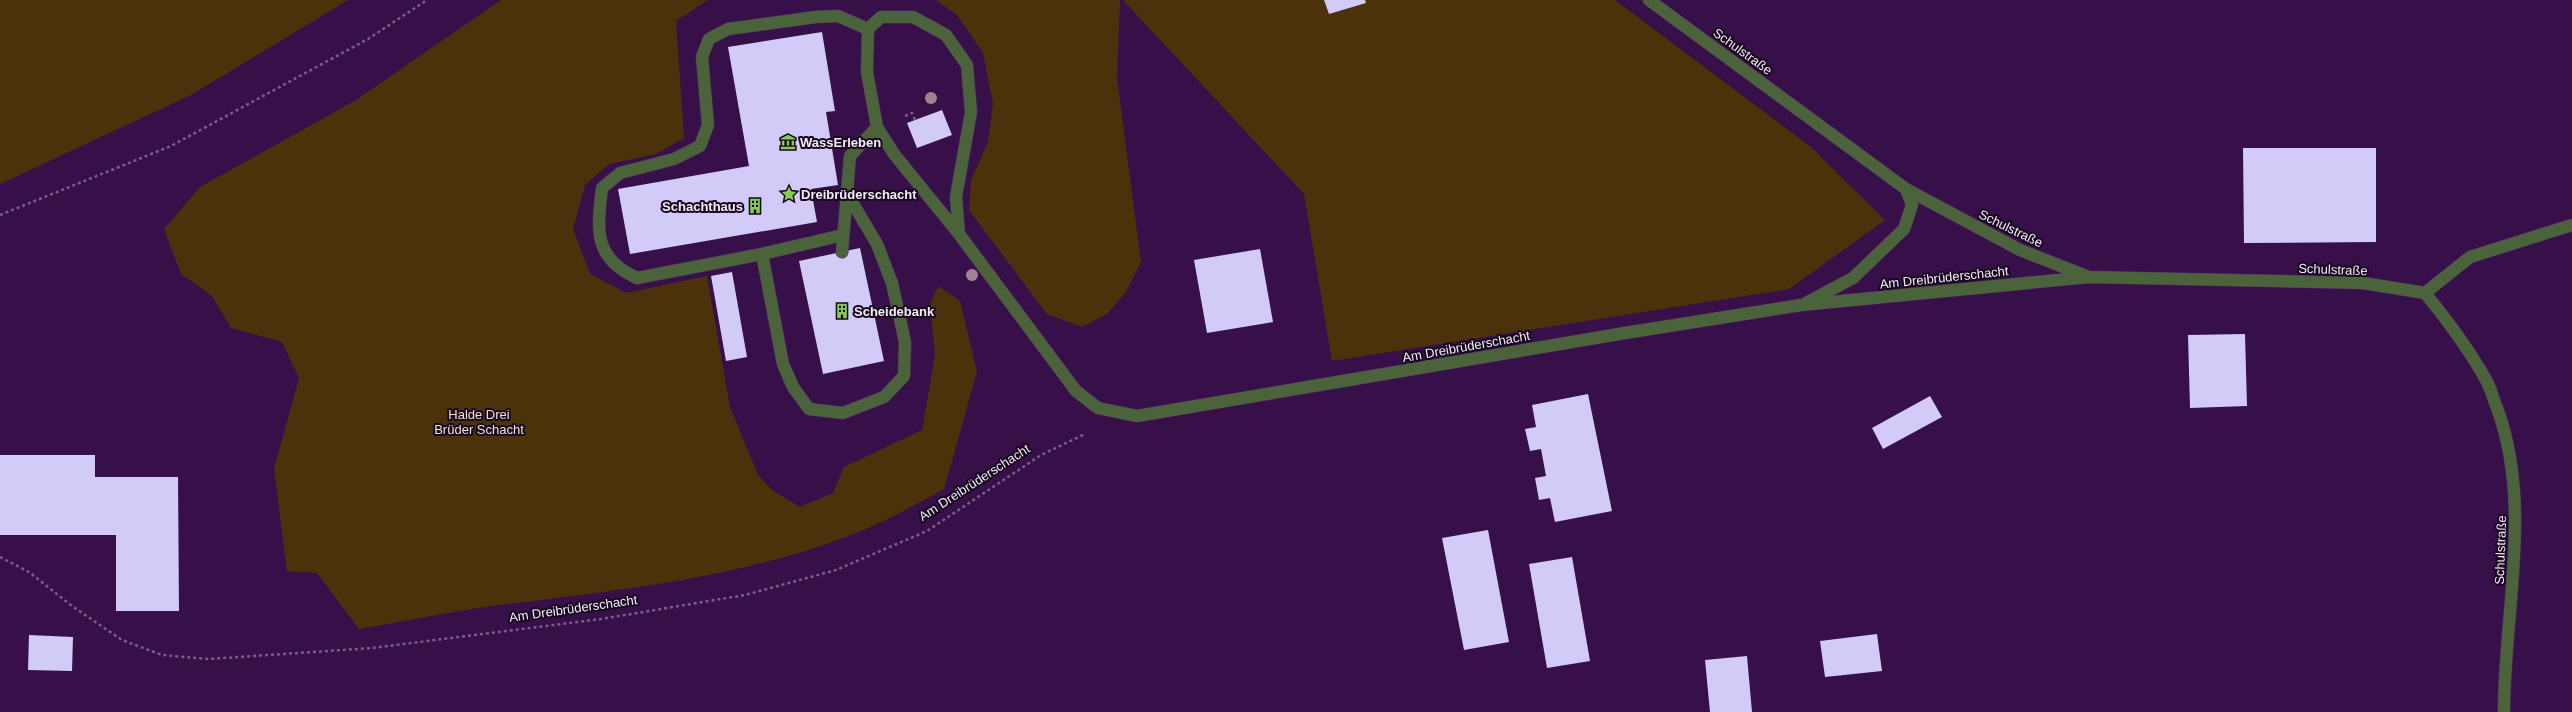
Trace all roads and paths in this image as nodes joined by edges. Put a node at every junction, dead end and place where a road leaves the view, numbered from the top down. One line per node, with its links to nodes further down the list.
1 (427, 0): 9 (path)
2 (1649, 0): 8 (street, Schulstraße)
3 (868, 29): 6 (street, Am Dreibrüderschacht); 11 (street); 14 (street)
4 (912, 113): 5 (path)
5 (915, 120)
6 (877, 127): 7 (street); 11 (street, Am Dreibrüderschacht)
7 (846, 189): 12 (street); 14 (street)
8 (1906, 189): 15 (street, Schulstraße); 17 (street, Am Dreibrüderschacht)
9 (0, 215)
10 (2572, 225): 16 (street)
11 (959, 234): 17 (street, Am Dreibrüderschacht)
12 (843, 236): 13 (street); 14 (street)
13 (842, 252)
14 (762, 254)
15 (2089, 277): 16 (street, Schulstraße); 17 (street, Am Dreibrüderschacht)
16 (2426, 293): 20 (street, Schulstraße)
17 (1801, 305)
18 (1088, 433): 19 (path, Am Dreibrüderschacht)
19 (0, 556)
20 (2504, 712)

